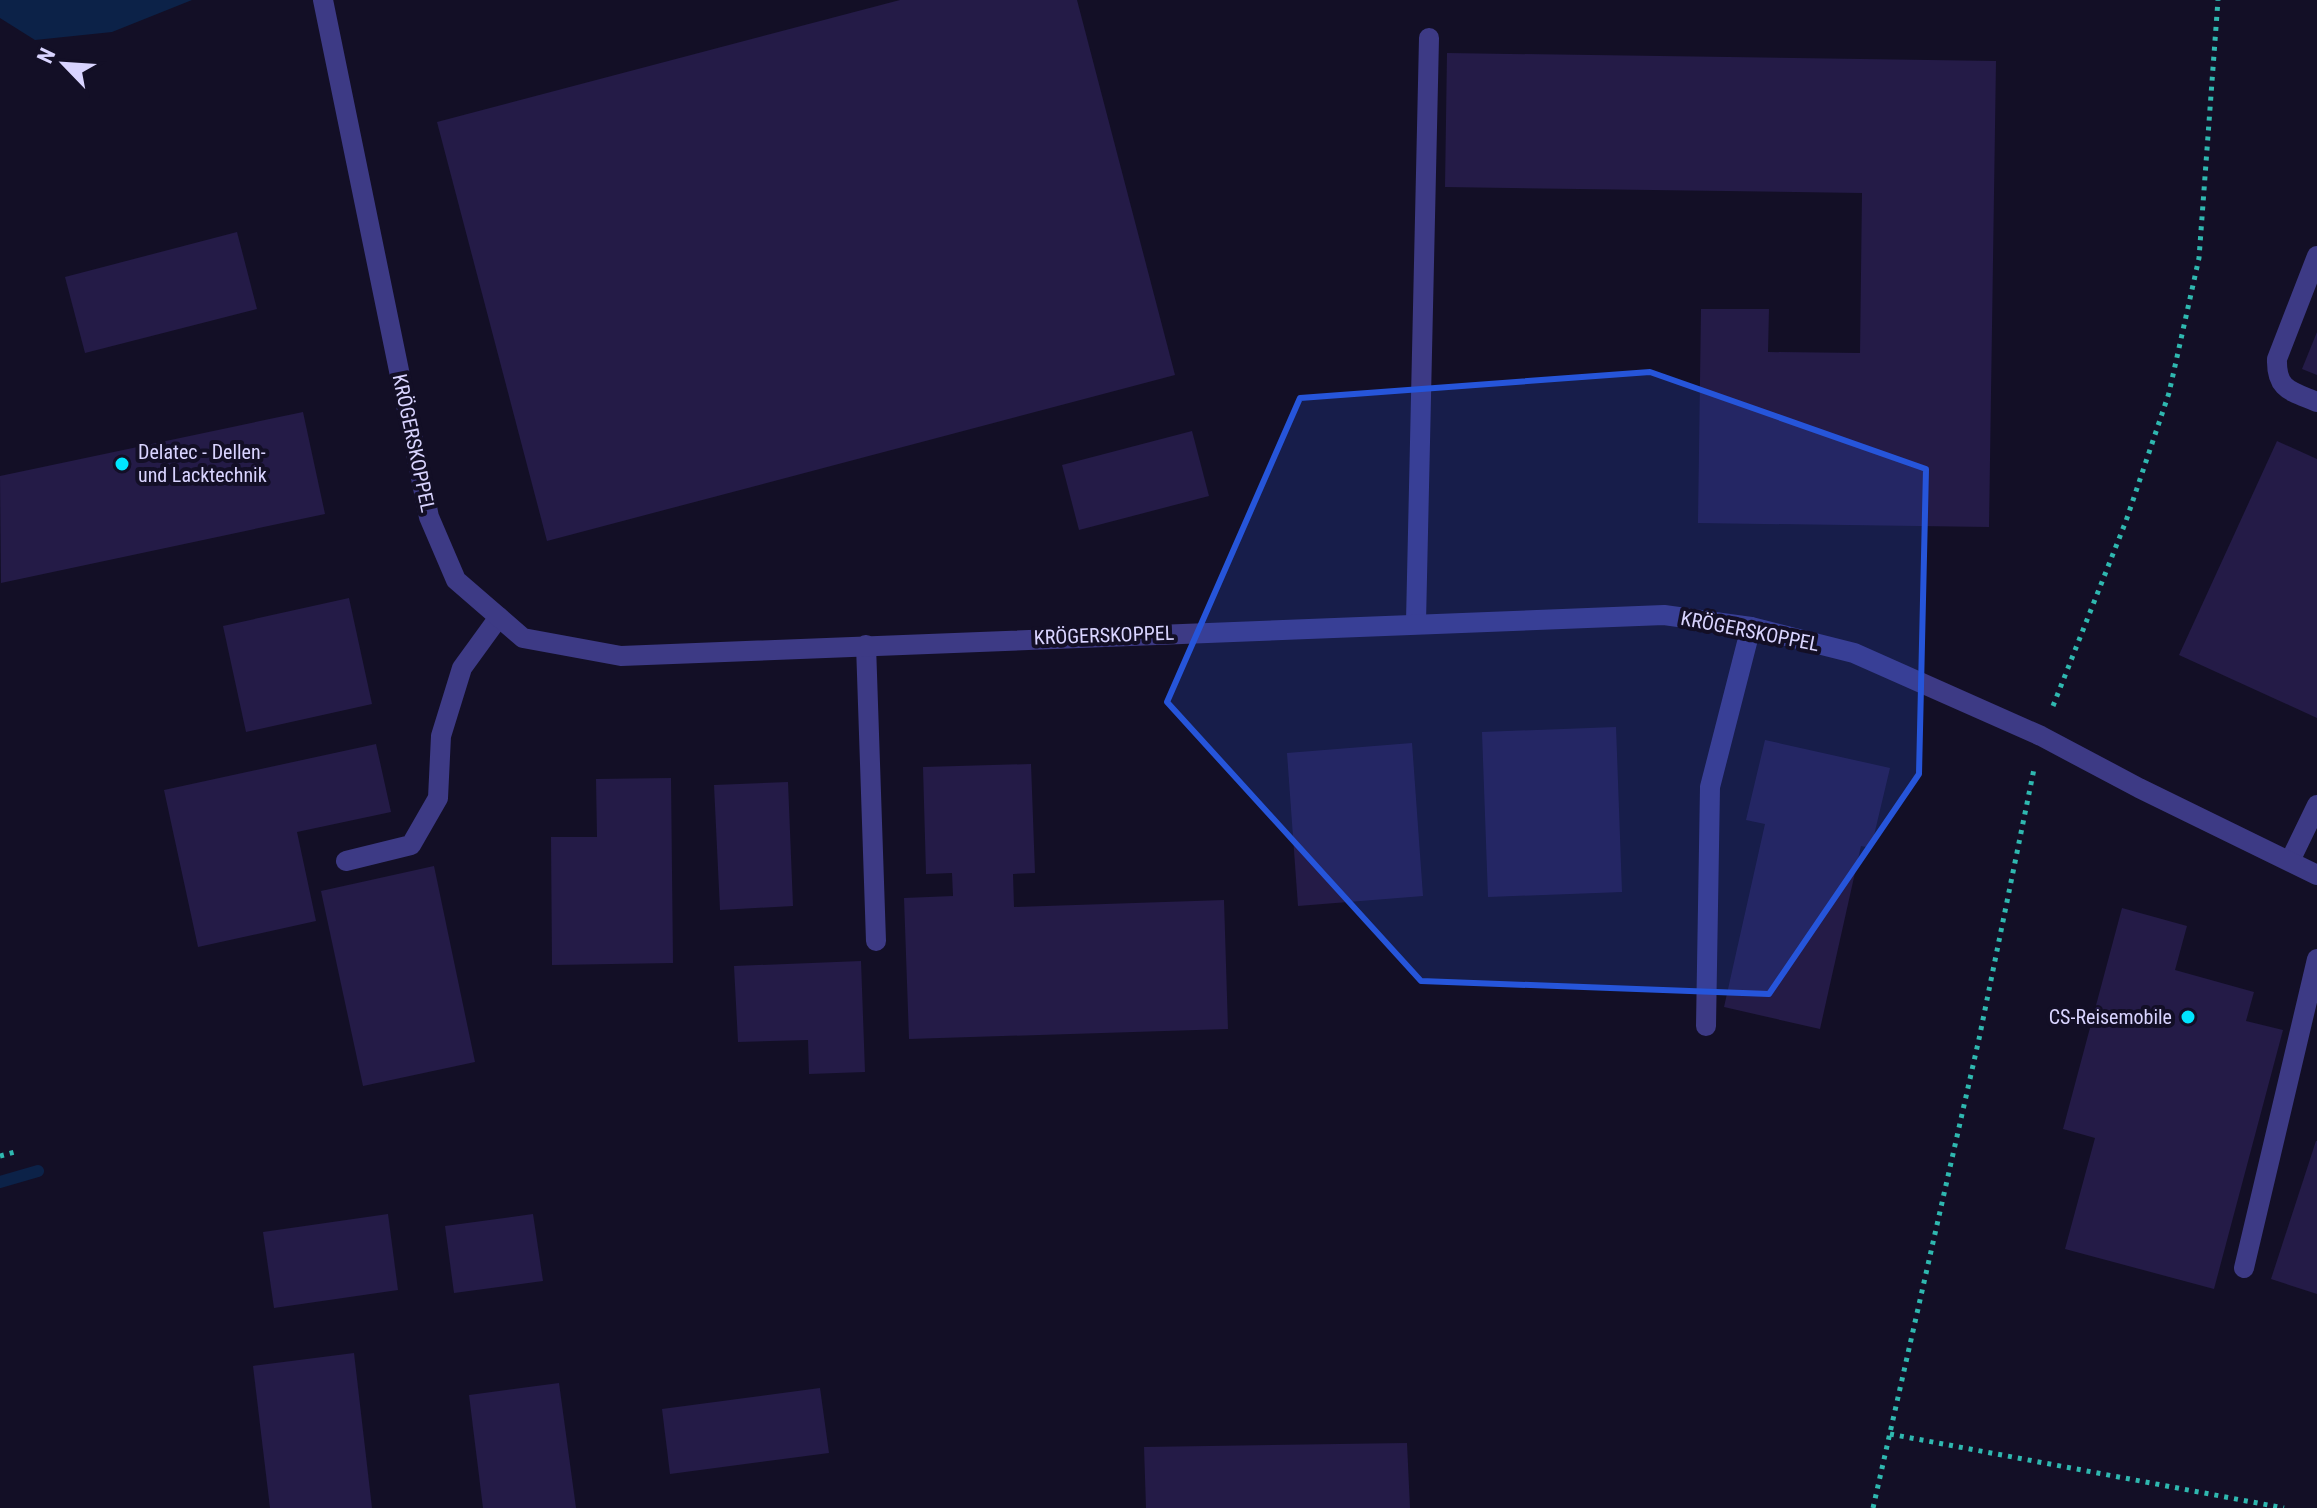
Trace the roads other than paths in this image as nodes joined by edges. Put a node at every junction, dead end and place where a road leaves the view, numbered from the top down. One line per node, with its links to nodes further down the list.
1 (323, 0): 5 (street, KRÖGERSKOPPEL)
2 (1429, 38): 6 (street)
3 (2317, 256): 4 (street)
4 (2317, 402)
5 (499, 617): 8 (street, KRÖGERSKOPPEL); 10 (street)
6 (1416, 622): 7 (street, KRÖGERSKOPPEL); 8 (street, KRÖGERSKOPPEL)
7 (1751, 627): 11 (street, KRÖGERSKOPPEL); 15 (street)
8 (866, 645): 13 (street)
9 (2317, 805): 11 (street)
10 (346, 861)
11 (2290, 861): 12 (street, KRÖGERSKOPPEL)
12 (2317, 875)
13 (876, 941)
14 (2317, 959): 16 (street)
15 (1706, 1026)
16 (2244, 1268)

